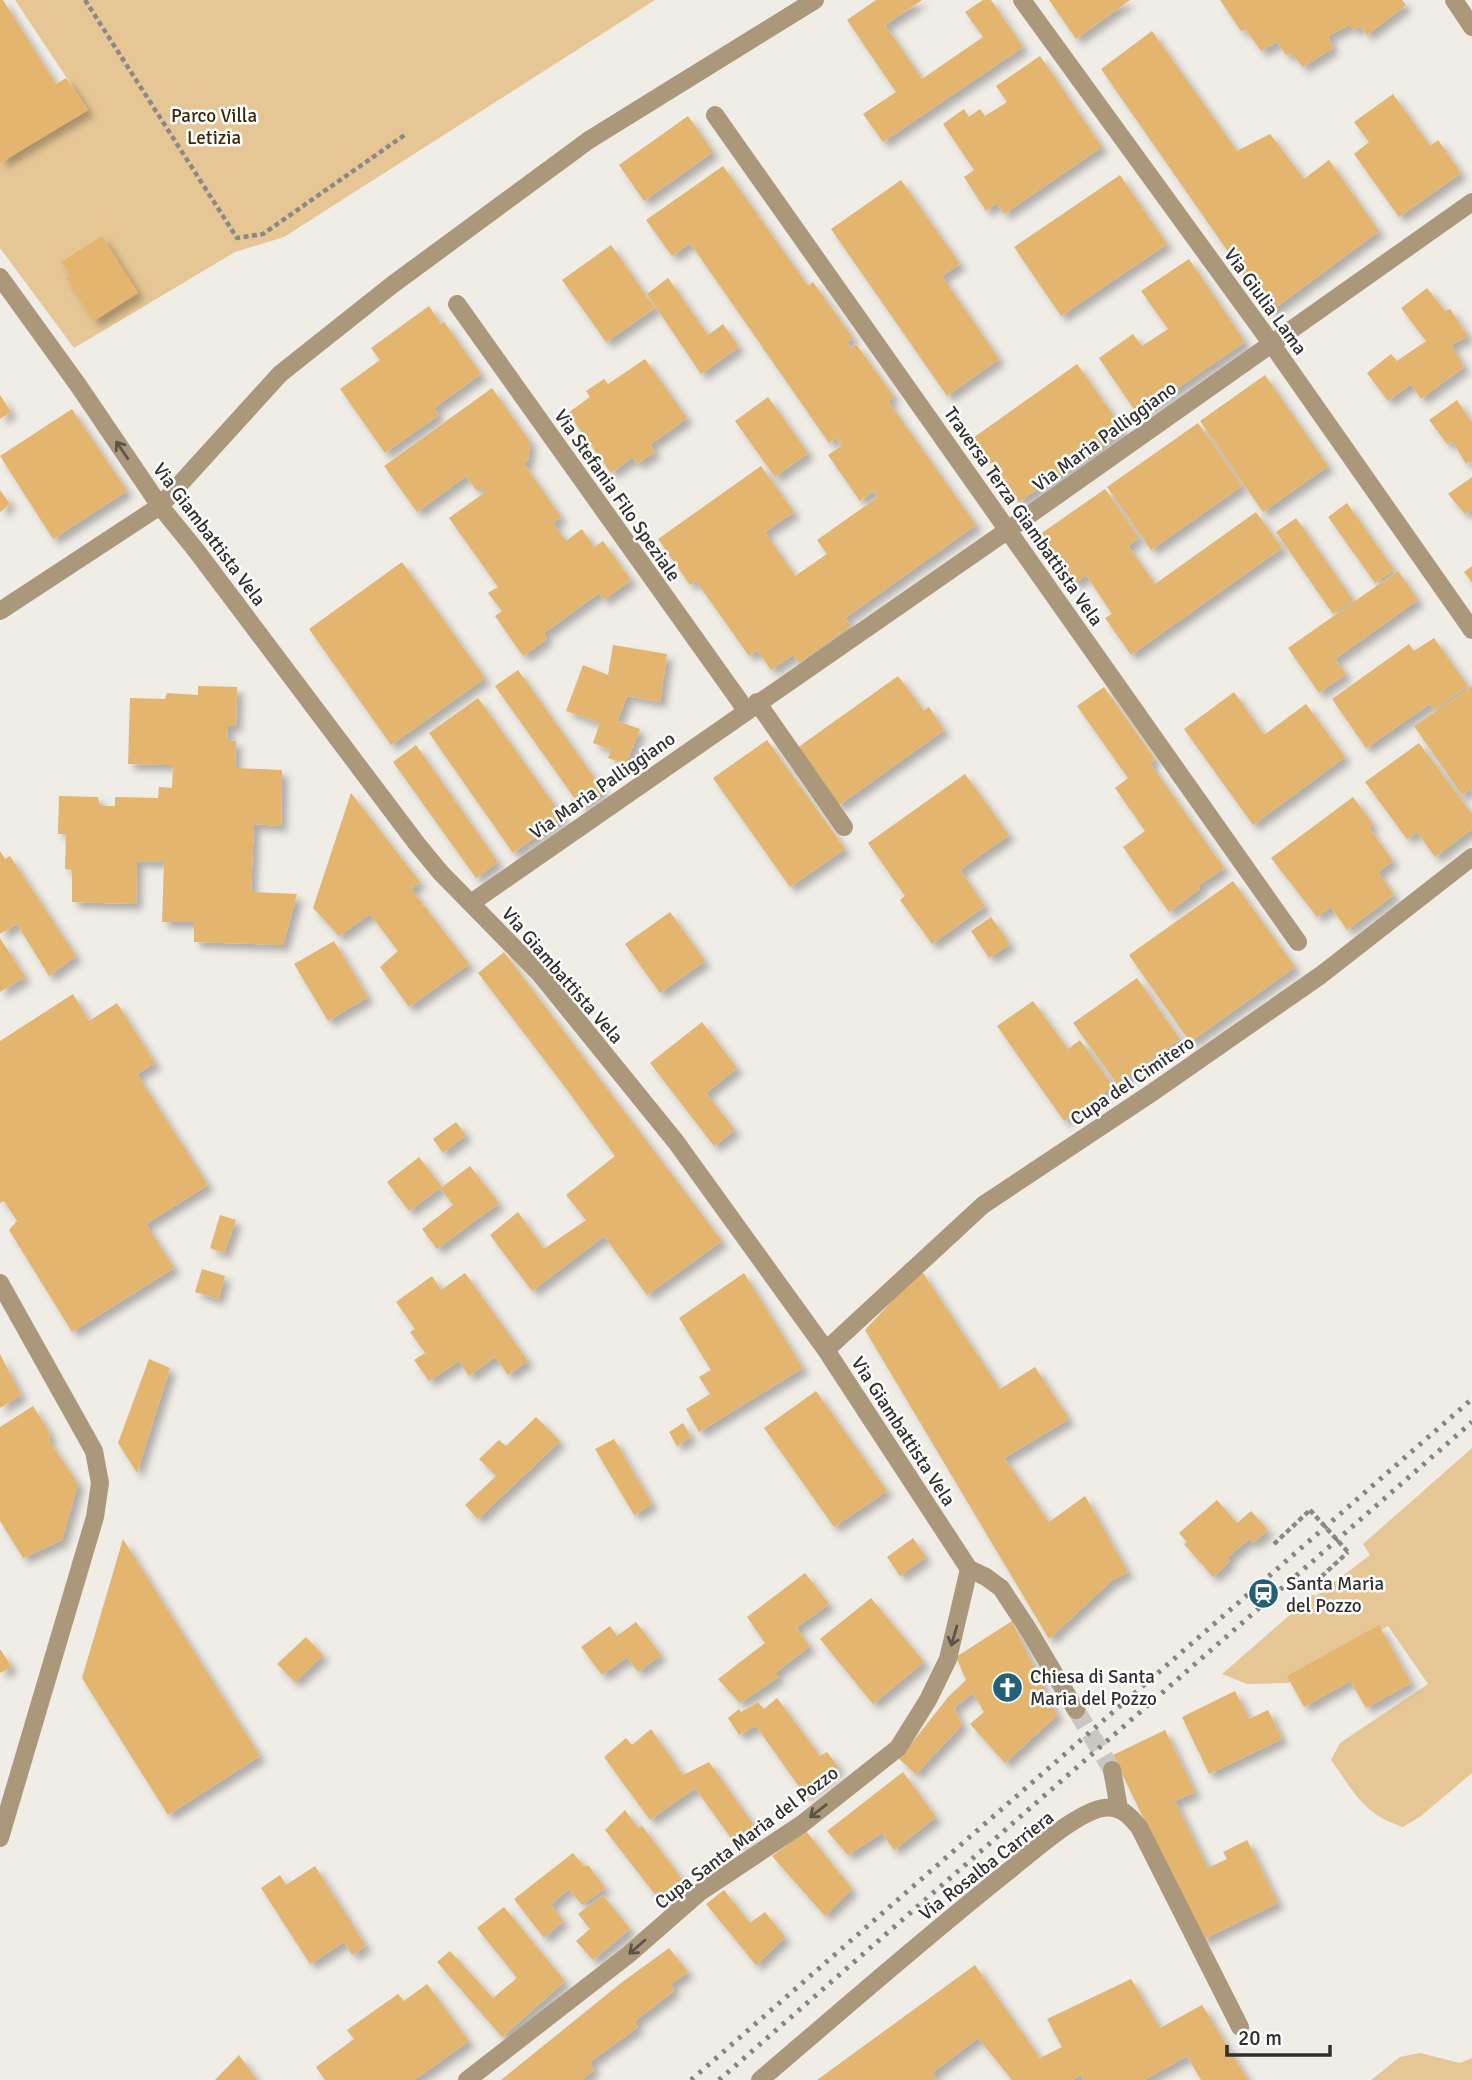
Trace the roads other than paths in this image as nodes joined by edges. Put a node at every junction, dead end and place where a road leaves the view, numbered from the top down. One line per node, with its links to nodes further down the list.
1 (815, 0): 10 (street)
2 (1022, 0): 9 (street, Via Giulia Lama)
3 (1454, 0): 4 (street)
4 (1472, 27)
5 (715, 115): 11 (street, Traversa Terza Giambattista Vela)
6 (1472, 202): 9 (street, Via Maria Palliggiano)
7 (0, 277): 10 (street, Via Giambattista Vela, one-way to 7)
8 (457, 304): 14 (street, Via Stefania Filo Speziale)
9 (1271, 343): 11 (street, Via Maria Palliggiano); 13 (street, Via Giulia Lama)
10 (160, 506): 12 (street); 17 (street, Via Giambattista Vela)
11 (1008, 530): 14 (street, Via Maria Palliggiano); 18 (street, Traversa Terza Giambattista Vela)
12 (0, 611)
13 (1472, 630)
14 (752, 706): 15 (street); 17 (street, Via Maria Palliggiano)
15 (844, 827)
16 (1472, 857): 20 (street, Cupa del Cimitero)
17 (471, 902): 20 (street, Via Giambattista Vela)
18 (1298, 942)
19 (0, 1283): 25 (street)
20 (825, 1349): 21 (street, Via Giambattista Vela)
21 (969, 1569): 22 (street, Via Giambattista Vela); 27 (street, Cupa Santa Maria del Pozzo, one-way to 27)
22 (1076, 1710)
23 (1112, 1770): 24 (street)
24 (1119, 1808): 26 (street); 28 (street, Via Rosalba Carriera)
25 (0, 1838)
26 (1240, 2027)
27 (467, 2080)
28 (760, 2080)

